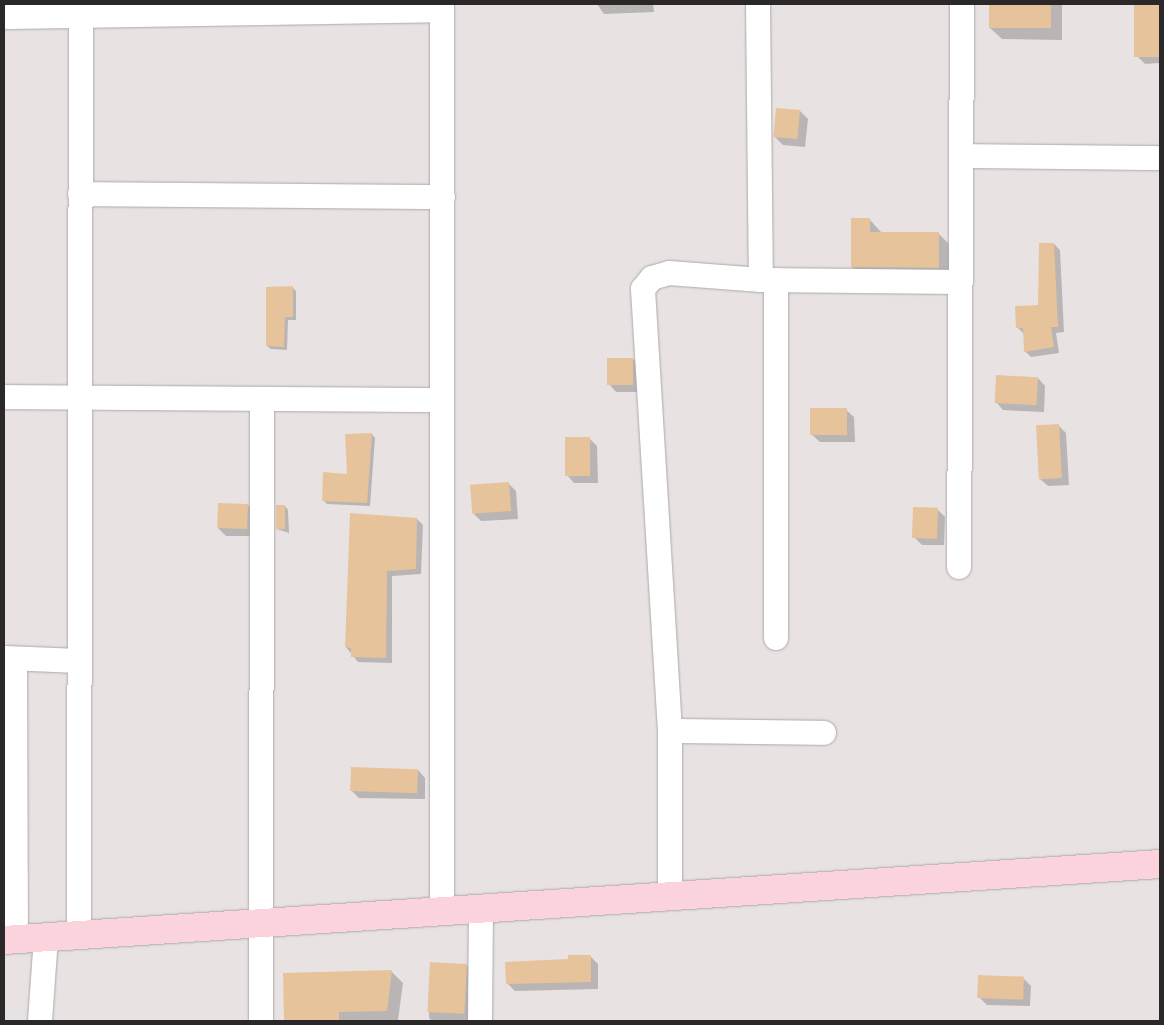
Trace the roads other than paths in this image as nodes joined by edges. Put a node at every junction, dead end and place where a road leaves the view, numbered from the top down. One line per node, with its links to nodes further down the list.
1 (758, 4): 10 (street)
2 (962, 4): 6 (street)
3 (442, 7): 5 (street); 9 (street)
4 (4, 18): 5 (street)
5 (80, 18): 8 (street)
6 (963, 156): 7 (street); 11 (street)
7 (1160, 158)
8 (80, 194): 9 (street); 13 (street)
9 (443, 197): 15 (street)
10 (769, 280): 11 (street); 17 (street); 20 (street)
11 (960, 282): 16 (street)
12 (4, 397): 13 (street)
13 (80, 397): 14 (street); 19 (street)
14 (262, 399): 15 (street); 26 (street)
15 (442, 400): 25 (street)
16 (959, 567)
17 (776, 638)
18 (10, 659): 19 (street); 29 (street)
19 (79, 661): 27 (street)
20 (670, 732): 21 (street); 23 (street)
21 (824, 733)
22 (1160, 864): 23 (street)
23 (670, 896): 24 (street)
24 (481, 908): 25 (street); 32 (street)
25 (442, 911): 26 (street)
26 (262, 923): 27 (street); 31 (street)
27 (79, 935): 28 (street)
28 (46, 937): 29 (street); 30 (street)
29 (10, 940)
30 (40, 1021)
31 (261, 1021)
32 (480, 1021)

